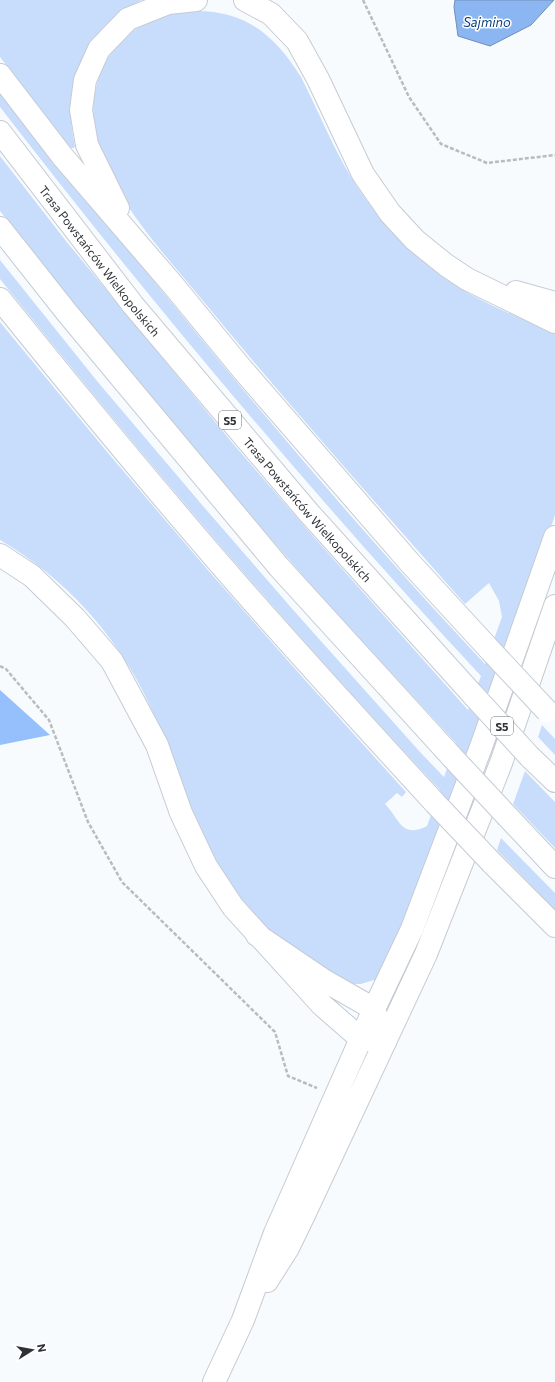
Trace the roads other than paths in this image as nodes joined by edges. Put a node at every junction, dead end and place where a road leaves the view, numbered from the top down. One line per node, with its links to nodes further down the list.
1 (196, 0): 6 (main road)
2 (245, 0): 7 (main road)
3 (0, 76): 6 (main road)
4 (0, 132): 15 (main road, Trasa Powstańców Wielkopolskich / S5, bridge)
5 (0, 228): 16 (main road, bridge)
6 (131, 236): 14 (main road, bridge)
7 (467, 279): 9 (main road); 10 (main road)
8 (0, 299): 17 (main road, bridge)
9 (555, 302)
10 (555, 322)
11 (555, 537): 19 (main road)
12 (0, 555): 18 (main road)
13 (555, 606): 21 (main road)
14 (551, 716)
15 (555, 781)
16 (555, 867)
17 (555, 926)
18 (257, 935): 19 (main road); 20 (main road)
19 (374, 1009): 20 (main road); 21 (main road)
20 (361, 1039): 21 (main road); 22 (main road)
21 (385, 1042): 22 (main road)
22 (243, 1320): 23 (main road)
23 (214, 1382)

